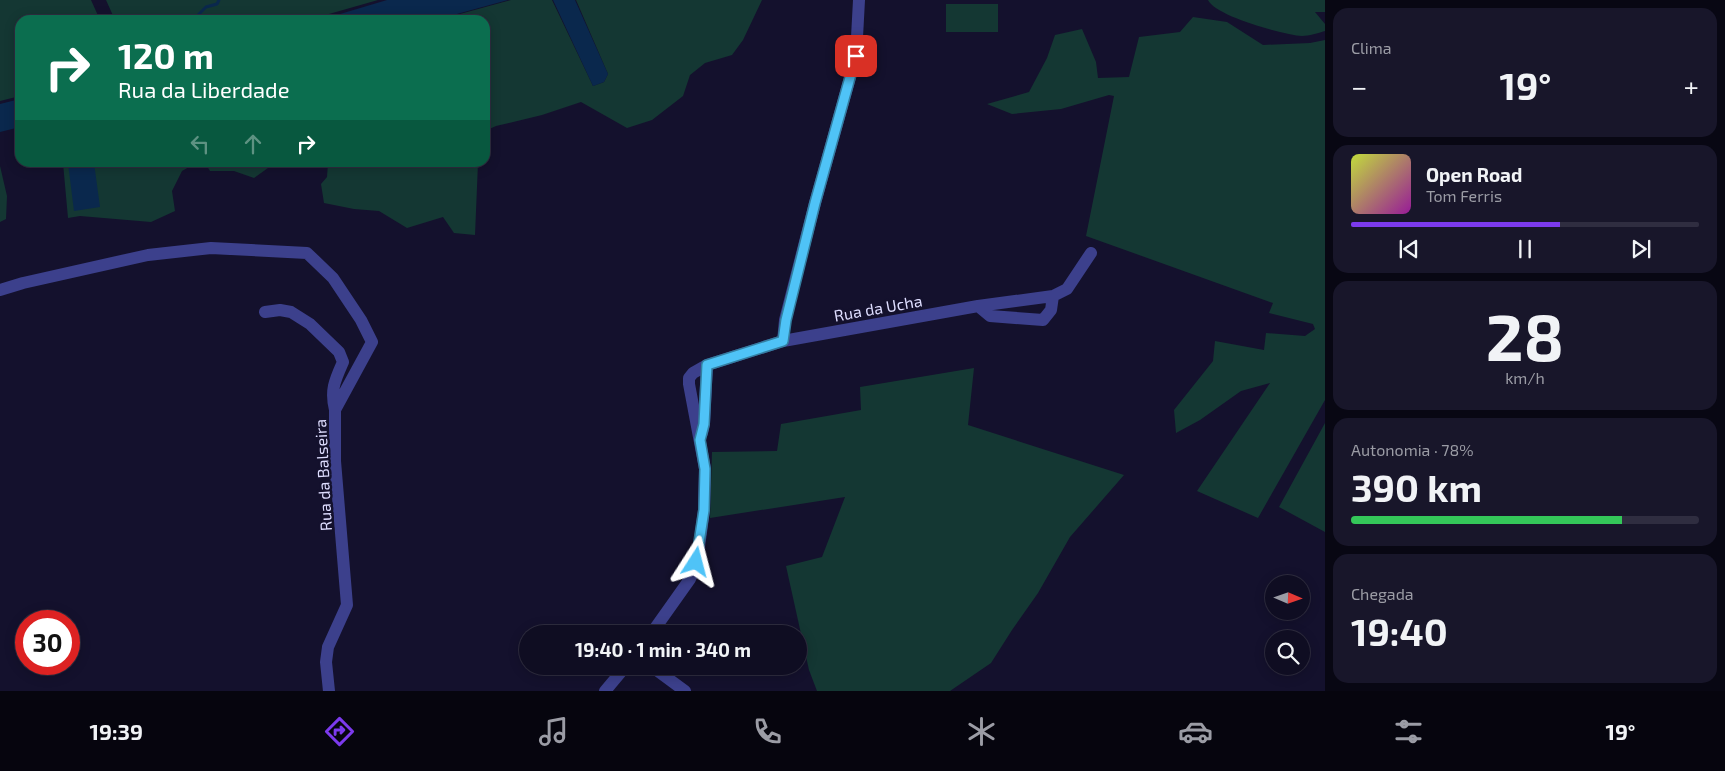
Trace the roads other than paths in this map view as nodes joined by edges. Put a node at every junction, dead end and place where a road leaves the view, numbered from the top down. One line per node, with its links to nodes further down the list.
1 (859, 0): 7 (street)
2 (1091, 252): 4 (street)
3 (0, 290): 8 (street, Rua da Balseira)
4 (1053, 296): 5 (street, Rua da Ucha); 5 (street)
5 (978, 306): 7 (street, Rua da Ucha)
6 (265, 312): 8 (street)
7 (783, 341): 9 (street, Rua da Ucha)
8 (335, 410): 12 (street, Rua da Balseira)
9 (657, 625)
10 (618, 675): 13 (street)
11 (663, 675): 14 (street)
12 (329, 691)
13 (605, 691)
14 (685, 691)

